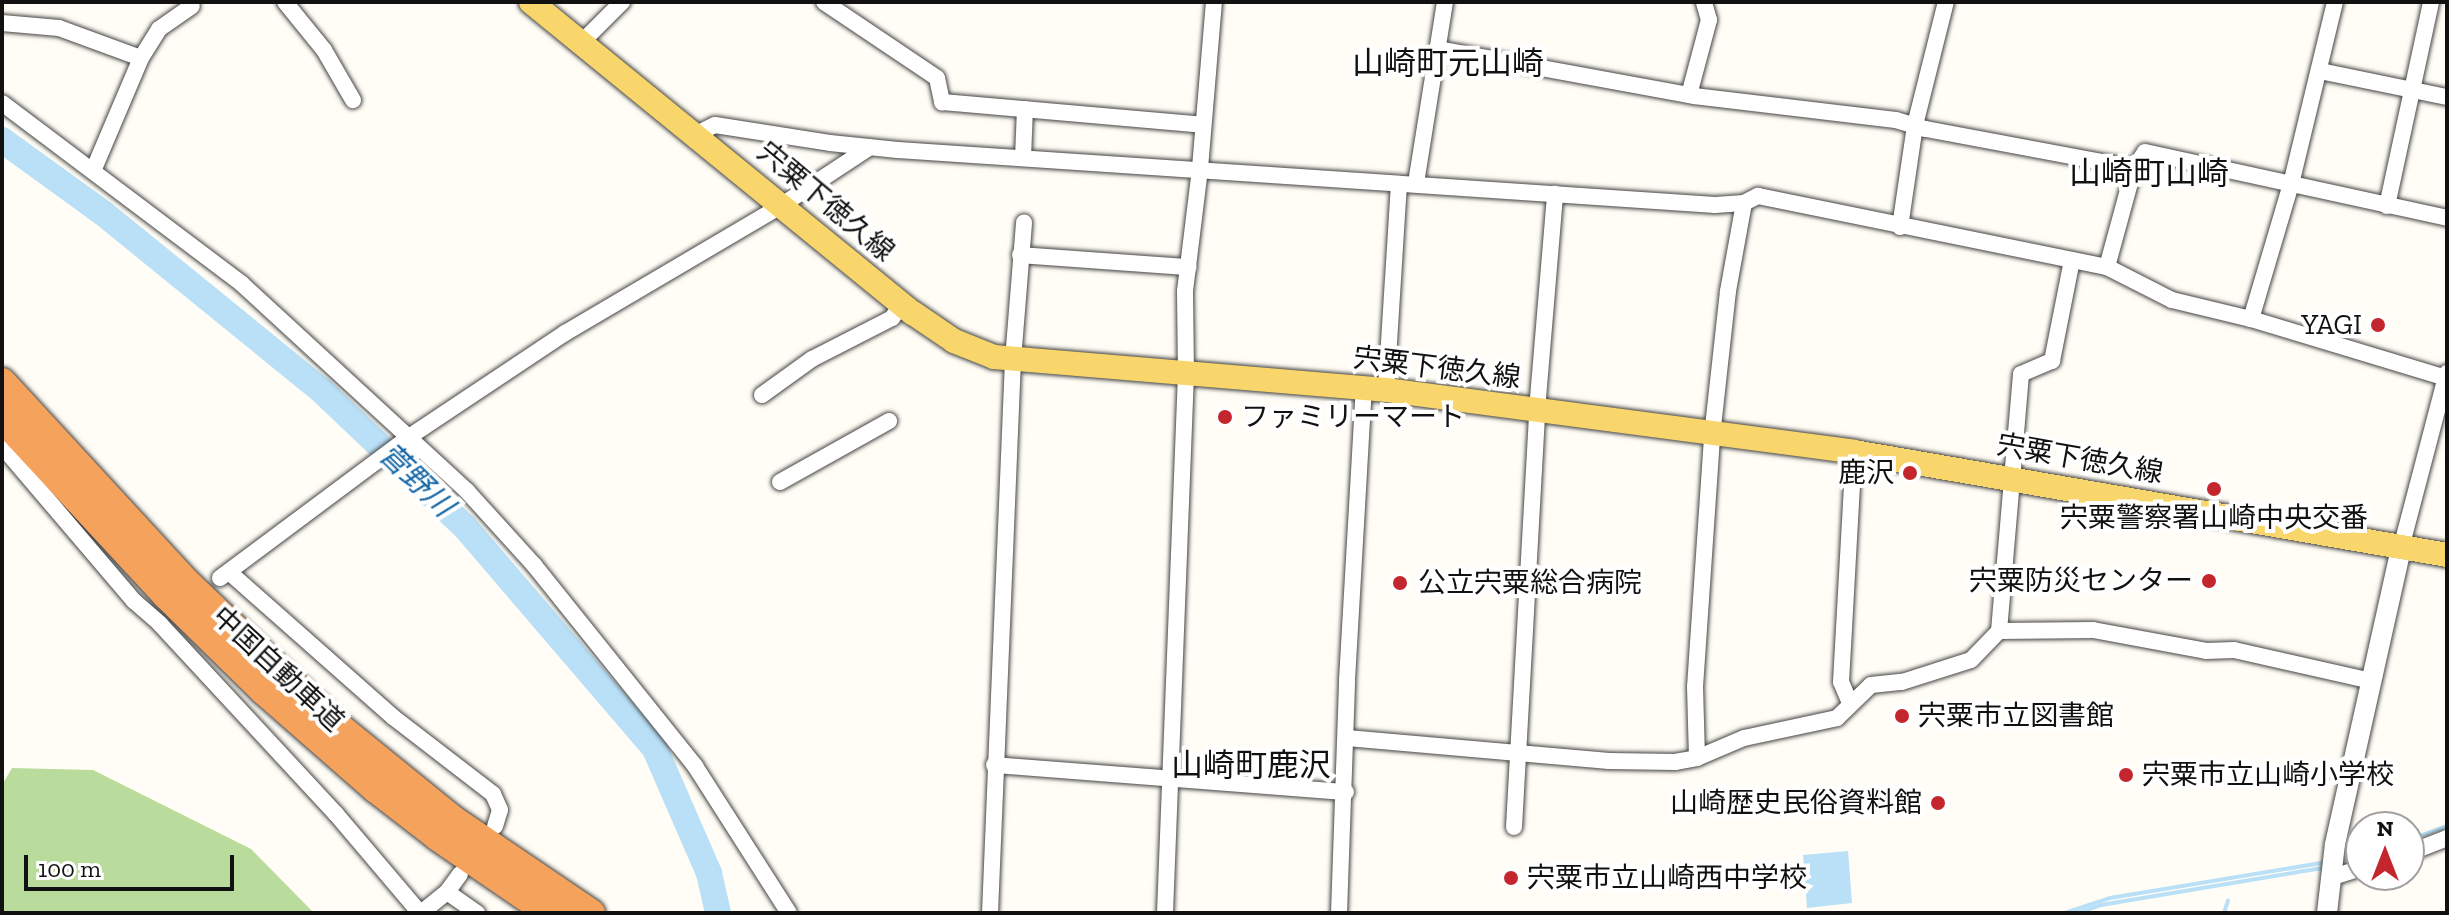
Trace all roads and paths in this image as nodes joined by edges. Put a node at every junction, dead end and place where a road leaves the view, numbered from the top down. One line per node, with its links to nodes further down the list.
1 (285, 2): 20 (street)
2 (531, 2): 13 (main road, 宍粟下徳久線)
3 (622, 2): 13 (street)
4 (824, 2): 22 (street)
5 (1214, 2): 23 (street)
6 (1445, 2): 14 (street)
7 (1704, 2): 18 (street)
8 (1946, 2): 24 (street)
9 (2335, 2): 16 (street)
10 (2431, 2): 17 (street)
11 (193, 3): 15 (street)
12 (2, 23): 15 (street)
13 (582, 42): 25 (main road, 宍粟下徳久線)
14 (1438, 49): 18 (street); 31 (street)
15 (141, 58): 30 (street)
16 (2320, 71): 17 (street); 33 (street)
17 (2411, 91): 19 (street); 37 (street)
18 (1689, 95): 24 (street)
19 (2447, 97)
20 (353, 100)
21 (2, 103): 30 (street)
22 (1025, 109): 23 (street); 27 (street)
23 (1203, 125): 28 (street)
24 (1915, 125): 29 (street); 40 (street)
25 (697, 134): 26 (street); 36 (main road, 宍粟下徳久線)
26 (870, 147): 27 (street); 36 (street)
27 (1023, 158): 28 (street)
28 (1200, 168): 32 (street); 43 (street)
29 (2134, 168): 33 (street); 44 (street)
30 (93, 171): 57 (street)
31 (1416, 183): 32 (street); 34 (street)
32 (1399, 184): 51 (street)
33 (2291, 184): 37 (street); 46 (street)
34 (1555, 194): 35 (street); 53 (street)
35 (1744, 203): 40 (street); 56 (street)
36 (782, 205): 45 (main road, 宍粟下徳久線); 57 (street)
37 (2387, 206): 38 (street)
38 (2447, 218)
39 (1024, 222): 41 (street)
40 (1900, 227): 42 (street)
41 (1020, 255): 43 (street); 47 (street)
42 (2072, 260): 44 (street); 60 (street)
43 (1189, 267): 48 (street)
44 (2107, 267): 46 (street)
45 (902, 304): 47 (main road, 宍粟下徳久線); 52 (street)
46 (2251, 319): 49 (street)
47 (1013, 360): 48 (main road, 宍粟下徳久線); 70 (street)
48 (1186, 374): 51 (main road, 宍粟下徳久線); 71 (street)
49 (2446, 376): 62 (street)
50 (2, 382): 84 (highway, 中国自動車道)
51 (1375, 389): 53 (main road, 宍粟下徳久線); 67 (street)
52 (762, 395)
53 (1537, 410): 56 (main road, 宍粟下徳久線); 68 (street)
54 (2, 418): 83 (highway, 中国自動車道)
55 (889, 421): 61 (street)
56 (1712, 436): 59 (main road, 宍粟下徳久線); 69 (street)
57 (409, 437): 73 (street); 85 (street)
58 (2, 446): 81 (street)
59 (1854, 452): 60 (main road, 宍粟下徳久線); 66 (street)
60 (2011, 476): 62 (main road, 宍粟下徳久線); 64 (street)
61 (780, 482)
62 (2401, 548): 63 (main road, 宍粟下徳久線); 65 (street)
63 (2447, 555)
64 (1999, 631): 65 (street); 66 (street)
65 (2372, 681): 79 (street)
66 (1850, 703): 69 (street)
67 (1347, 738): 68 (street); 72 (street)
68 (1518, 753): 69 (street); 74 (street)
69 (1697, 758)
70 (994, 765): 71 (street); 86 (street)
71 (1172, 776): 72 (street); 87 (street)
72 (1346, 792): 88 (street)
73 (495, 826)
74 (1514, 827)
75 (2447, 838): 76 (street)
76 (2425, 847)
77 (2345, 873): 79 (street)
78 (460, 874): 80 (street)
79 (2330, 878): 89 (street)
80 (447, 892): 81 (street); 82 (street)
81 (421, 913)
82 (477, 913)
83 (549, 913)
84 (591, 913)
85 (789, 913)
86 (990, 913)
87 (1165, 913)
88 (1339, 913)
89 (2327, 913)

